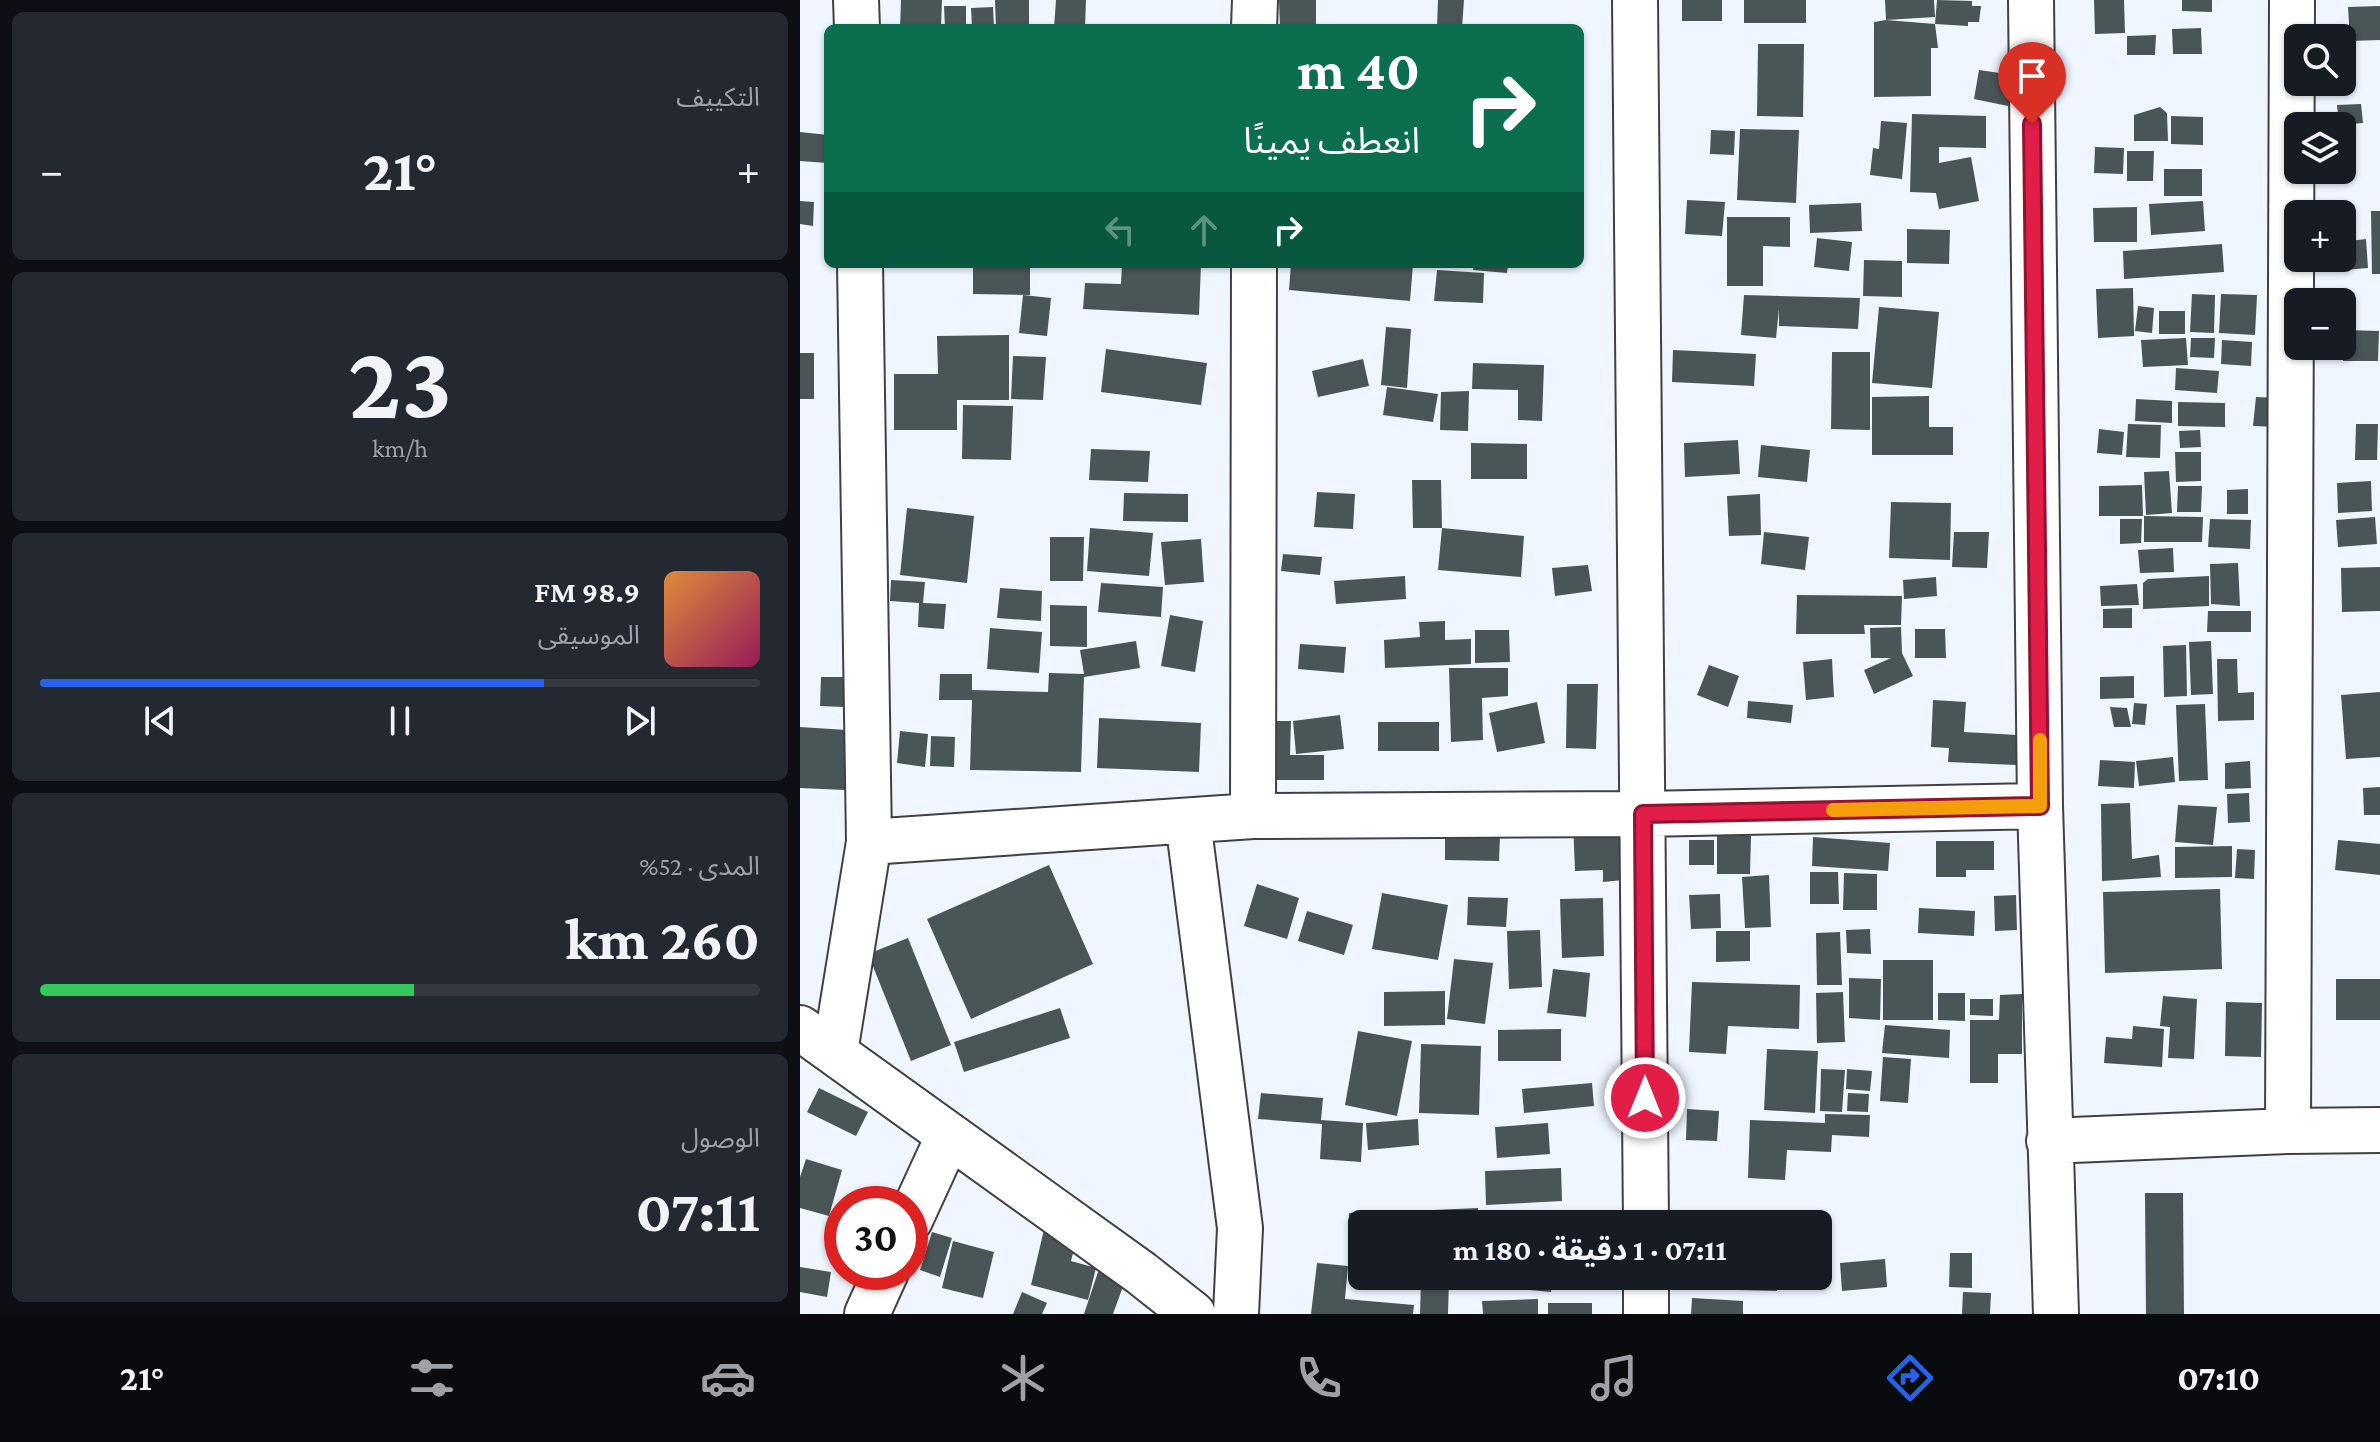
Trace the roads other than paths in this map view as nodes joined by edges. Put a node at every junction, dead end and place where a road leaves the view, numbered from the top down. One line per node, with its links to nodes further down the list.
1 (856, 0): 6 (street)
2 (1255, 0): 7 (street)
3 (1635, 0): 11 (street)
4 (2031, 0): 10 (street)
5 (2292, 0): 17 (street)
6 (857, 24)
7 (1254, 24)
8 (860, 268): 14 (street)
9 (1254, 268): 12 (street)
10 (2040, 806): 11 (street); 19 (street)
11 (1643, 814): 12 (street); 21 (street)
12 (1253, 816): 13 (street)
13 (1188, 821): 14 (street); 26 (street)
14 (869, 842): 15 (street)
15 (818, 1040): 18 (street)
16 (2380, 1130): 17 (street)
17 (2288, 1131): 19 (street)
18 (949, 1135): 20 (street); 25 (street)
19 (2049, 1141): 28 (street)
20 (926, 1186)
21 (1646, 1210)
22 (878, 1290): 24 (street)
23 (1646, 1290): 27 (street)
24 (867, 1314)
25 (1193, 1314)
26 (1236, 1314)
27 (1646, 1314)
28 (2056, 1314)

